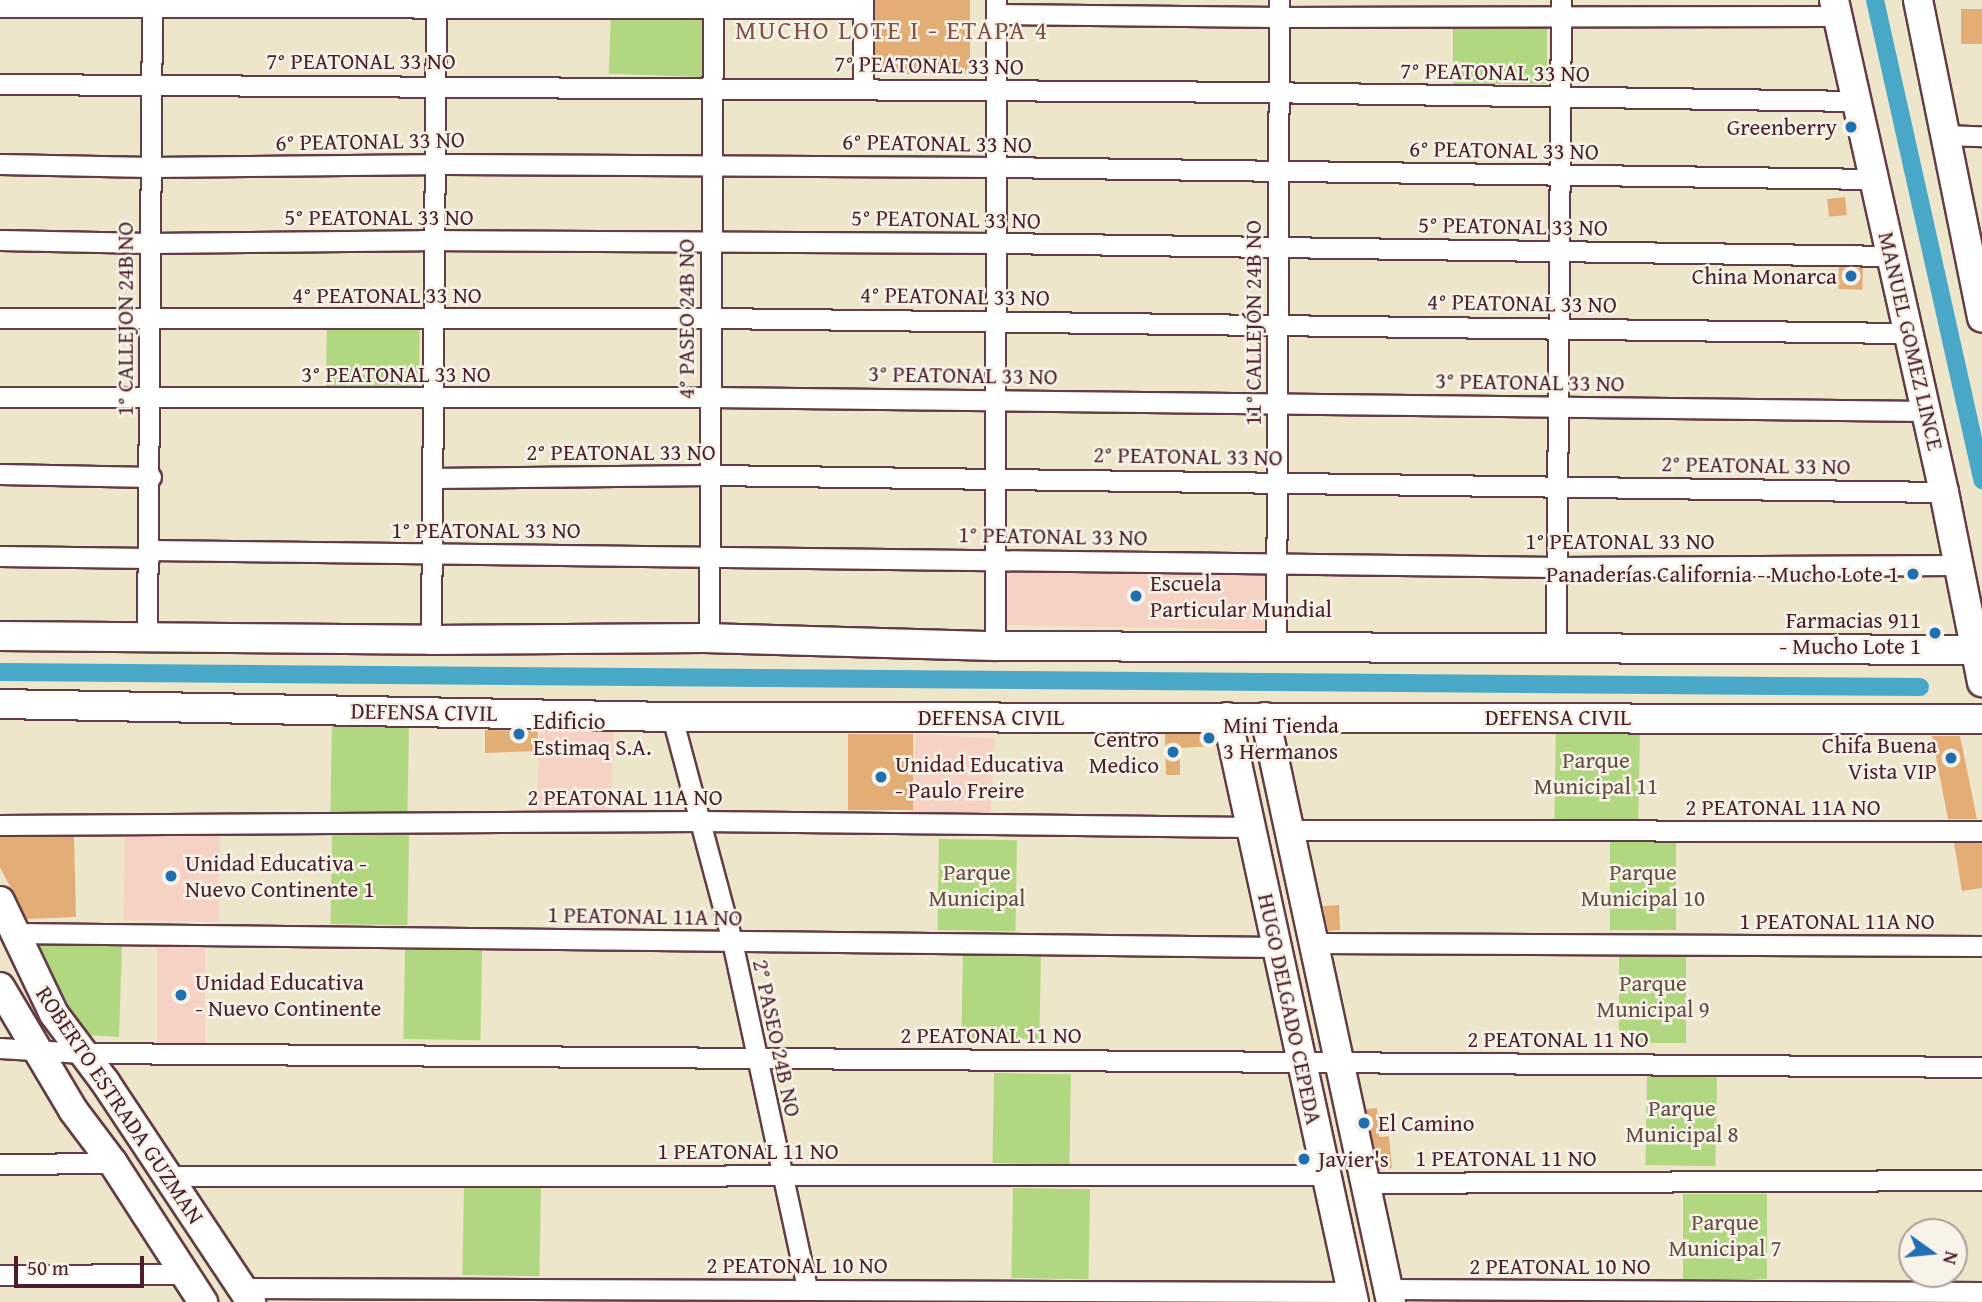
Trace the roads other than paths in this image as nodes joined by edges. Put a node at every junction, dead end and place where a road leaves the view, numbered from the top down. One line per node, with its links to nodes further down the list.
1 (1918, 0): 20 (street)
2 (436, 3): 3 (street); 5 (street); 13 (street)
3 (713, 4): 4 (street); 14 (street, 4° PASEO 24B NO)
4 (863, 4): 15 (street)
5 (152, 5): 6 (street); 12 (street, 1° CALLEJON 24B NO)
6 (0, 7)
7 (996, 7): 10 (street); 16 (street)
8 (1561, 8): 9 (street); 10 (street); 18 (street)
9 (1836, 8): 19 (street, MANUEL GOMEZ LINCE)
10 (1278, 9): 17 (street, 11° CALLEJÓN 24B NO)
11 (0, 84): 12 (street, 7° PEATONAL 33 NO)
12 (150, 85): 13 (street, 7° PEATONAL 33 NO); 25 (street, 1° CALLEJON 24B NO)
13 (436, 86): 14 (street, 7° PEATONAL 33 NO); 23 (street)
14 (713, 88): 15 (street, 7° PEATONAL 33 NO); 24 (street, 4° PASEO 24B NO)
15 (863, 89): 16 (street, 7° PEATONAL 33 NO)
16 (996, 90): 17 (street, 7° PEATONAL 33 NO); 26 (street)
17 (1278, 94): 18 (street, 7° PEATONAL 33 NO); 27 (street, 11° CALLEJÓN 24B NO)
18 (1560, 97): 19 (street, 7° PEATONAL 33 NO); 28 (street)
19 (1856, 101): 29 (street, MANUEL GOMEZ LINCE)
20 (1945, 135): 21 (street); 41 (street)
21 (1982, 136)
22 (0, 164): 25 (street, 6° PEATONAL 33 NO)
23 (435, 164): 24 (street, 6° PEATONAL 33 NO); 25 (street, 6° PEATONAL 33 NO); 31 (street)
24 (712, 165): 26 (street, 6° PEATONAL 33 NO); 32 (street, 4° PASEO 24B NO)
25 (150, 167): 33 (street, 1° CALLEJON 24B NO)
26 (996, 167): 27 (street, 6° PEATONAL 33 NO); 34 (street)
27 (1278, 171): 28 (street, 6° PEATONAL 33 NO); 35 (street, 11° CALLEJÓN 24B NO)
28 (1560, 175): 29 (street, 6° PEATONAL 33 NO); 36 (street)
29 (1874, 179): 37 (street, MANUEL GOMEZ LINCE)
30 (0, 240): 33 (street, 5° PEATONAL 33 NO)
31 (435, 240): 32 (street, 5° PEATONAL 33 NO); 33 (street, 5° PEATONAL 33 NO); 42 (street)
32 (711, 241): 34 (street, 5° PEATONAL 33 NO); 40 (street, 4° PASEO 24B NO)
33 (149, 243): 39 (street, 1° CALLEJON 24B NO)
34 (998, 243): 35 (street, 5° PEATONAL 33 NO); 43 (street)
35 (1277, 248): 36 (street, 5° PEATONAL 33 NO); 44 (street, 11° CALLEJÓN 24B NO)
36 (1559, 252): 37 (street, 5° PEATONAL 33 NO); 45 (street)
37 (1892, 256): 46 (street, MANUEL GOMEZ LINCE)
38 (0, 318): 39 (street, 4° PEATONAL 33 NO)
39 (149, 318): 42 (street, 4° PEATONAL 33 NO); 48 (street, 1° CALLEJON 24B NO)
40 (711, 318): 42 (street, 4° PEATONAL 33 NO); 43 (street, 4° PEATONAL 33 NO); 49 (street, 4° PASEO 24B NO)
41 (1982, 318)
42 (432, 320): 50 (street)
43 (996, 321): 44 (street, 4° PEATONAL 33 NO); 51 (street)
44 (1277, 324): 45 (street, 4° PEATONAL 33 NO); 52 (street, 11° CALLEJÓN 24B NO)
45 (1559, 328): 46 (street, 4° PEATONAL 33 NO); 53 (street)
46 (1909, 333): 54 (street, MANUEL GOMEZ LINCE)
47 (0, 397): 48 (street, 3° PEATONAL 33 NO)
48 (150, 397): 50 (street, 3° PEATONAL 33 NO); 57 (street, 1° CALLEJON 24B NO)
49 (710, 397): 50 (street, 3° PEATONAL 33 NO); 51 (street, 3° PEATONAL 33 NO); 56 (street, 4° PASEO 24B NO)
50 (434, 399): 58 (street)
51 (995, 400): 52 (street, 3° PEATONAL 33 NO); 59 (street)
52 (1277, 403): 53 (street, 3° PEATONAL 33 NO); 60 (street, 11° CALLEJÓN 24B NO)
53 (1558, 407): 54 (street, 3° PEATONAL 33 NO); 61 (street)
54 (1926, 411): 62 (street, MANUEL GOMEZ LINCE)
55 (0, 474): 57 (street)
56 (710, 475): 58 (street, 2° PEATONAL 33 NO); 59 (street, 2° PEATONAL 33 NO); 66 (street, 4° PASEO 24B NO)
57 (151, 477): 63 (street, 1° CALLEJON 24B NO)
58 (432, 478): 64 (street)
59 (995, 478): 60 (street, 2° PEATONAL 33 NO); 67 (street)
60 (1277, 482): 61 (street, 2° PEATONAL 33 NO); 68 (street, 11° CALLEJÓN 24B NO)
61 (1557, 486): 62 (street, 2° PEATONAL 33 NO); 70 (street)
62 (1944, 492): 69 (street, MANUEL GOMEZ LINCE)
63 (149, 554): 64 (street, 1° PEATONAL 33 NO); 65 (street, 1° PEATONAL 33 NO); 72 (street, 1° CALLEJON 24B NO)
64 (431, 555): 66 (street, 1° PEATONAL 33 NO); 74 (street)
65 (0, 556)
66 (709, 556): 67 (street, 1° PEATONAL 33 NO); 73 (street, 4° PASEO 24B NO)
67 (995, 560): 68 (street, 1° PEATONAL 33 NO); 75 (street)
68 (1276, 563): 70 (street, 1° PEATONAL 33 NO); 76 (street, 11° CALLEJÓN 24B NO)
69 (1956, 565): 70 (street, 1° PEATONAL 33 NO); 78 (street, MANUEL GOMEZ LINCE)
70 (1556, 567): 77 (street)
71 (0, 636): 72 (street)
72 (147, 638): 74 (street)
73 (709, 638): 74 (street); 75 (street)
74 (431, 640)
75 (995, 646): 76 (street)
76 (1276, 647): 77 (street)
77 (1556, 649): 78 (street)
78 (1979, 659)
79 (0, 704): 80 (street, DEFENSA CIVIL)
80 (672, 717): 81 (street, DEFENSA CIVIL); 84 (street, 2° PASEO 24B NO)
81 (1227, 717): 82 (street, DEFENSA CIVIL); 86 (street, HUGO DELGADO CEPEDA)
82 (1265, 717): 83 (street, DEFENSA CIVIL); 87 (street, HUGO DELGADO CEPEDA)
83 (1982, 719)
84 (700, 821): 85 (street, 2 PEATONAL 11A NO); 86 (street, 2 PEATONAL 11A NO); 91 (street, 2° PASEO 24B NO)
85 (0, 825)
86 (1251, 827): 94 (street, HUGO DELGADO CEPEDA)
87 (1290, 830): 88 (street, 2 PEATONAL 11A NO); 92 (street, HUGO DELGADO CEPEDA)
88 (1982, 831)
89 (0, 901): 90 (street, ROBERTO ESTRADA GUZMAN)
90 (13, 933): 91 (street, 1 PEATONAL 11A NO); 96 (street, ROBERTO ESTRADA GUZMAN)
91 (732, 941): 94 (street, 1 PEATONAL 11A NO); 102 (street, 2° PASEO 24B NO)
92 (1314, 943): 93 (street, 1 PEATONAL 11A NO); 97 (street, HUGO DELGADO CEPEDA)
93 (1982, 946)
94 (1277, 947): 98 (street, HUGO DELGADO CEPEDA)
95 (0, 987): 99 (street, ROBERTO ESTRADA GUZMAN)
96 (54, 1014): 99 (street); 101 (street, ROBERTO ESTRADA GUZMAN)
97 (1330, 1019): 98 (street); 104 (street, HUGO DELGADO CEPEDA)
98 (1294, 1025): 103 (street, HUGO DELGADO CEPEDA)
99 (31, 1040): 100 (street, 2 PEATONAL 11 NO); 101 (street, 2 PEATONAL 11 NO); 109 (street, ROBERTO ESTRADA GUZMAN)
100 (0, 1048)
101 (82, 1053): 102 (street, 2 PEATONAL 11 NO); 106 (street, ROBERTO ESTRADA GUZMAN)
102 (755, 1058): 103 (street, 2 PEATONAL 11 NO); 112 (street, 2° PASEO 24B NO)
103 (1302, 1062): 104 (street, 2 PEATONAL 11 NO); 108 (street, HUGO DELGADO CEPEDA)
104 (1340, 1062): 105 (street, 2 PEATONAL 11 NO); 107 (street, HUGO DELGADO CEPEDA)
105 (1982, 1067)
106 (105, 1082): 109 (street); 114 (street, ROBERTO ESTRADA GUZMAN)
107 (1347, 1098): 108 (street); 116 (street, HUGO DELGADO CEPEDA)
108 (1312, 1108): 113 (street, HUGO DELGADO CEPEDA)
109 (73, 1110): 110 (street, ROBERTO ESTRADA GUZMAN)
110 (113, 1163): 111 (street); 117 (street, ROBERTO ESTRADA GUZMAN)
111 (0, 1164)
112 (780, 1175): 113 (street, 1 PEATONAL 11 NO); 114 (street, 1 PEATONAL 11 NO); 119 (street, 2° PASEO 24B NO)
113 (1326, 1175): 123 (street, HUGO DELGADO CEPEDA)
114 (169, 1176): 121 (street, ROBERTO ESTRADA GUZMAN)
115 (1982, 1180): 116 (street, 1 PEATONAL 11 NO)
116 (1366, 1183): 122 (street, HUGO DELGADO CEPEDA)
117 (185, 1274): 118 (street); 124 (street, ROBERTO ESTRADA GUZMAN)
118 (0, 1275)
119 (807, 1289): 121 (street, 2 PEATONAL 10 NO); 123 (street, 2 PEATONAL 10 NO)
120 (1982, 1292): 122 (street, 2 PEATONAL 10 NO)
121 (247, 1295)
122 (1390, 1296)
123 (1353, 1297)
124 (203, 1302)

